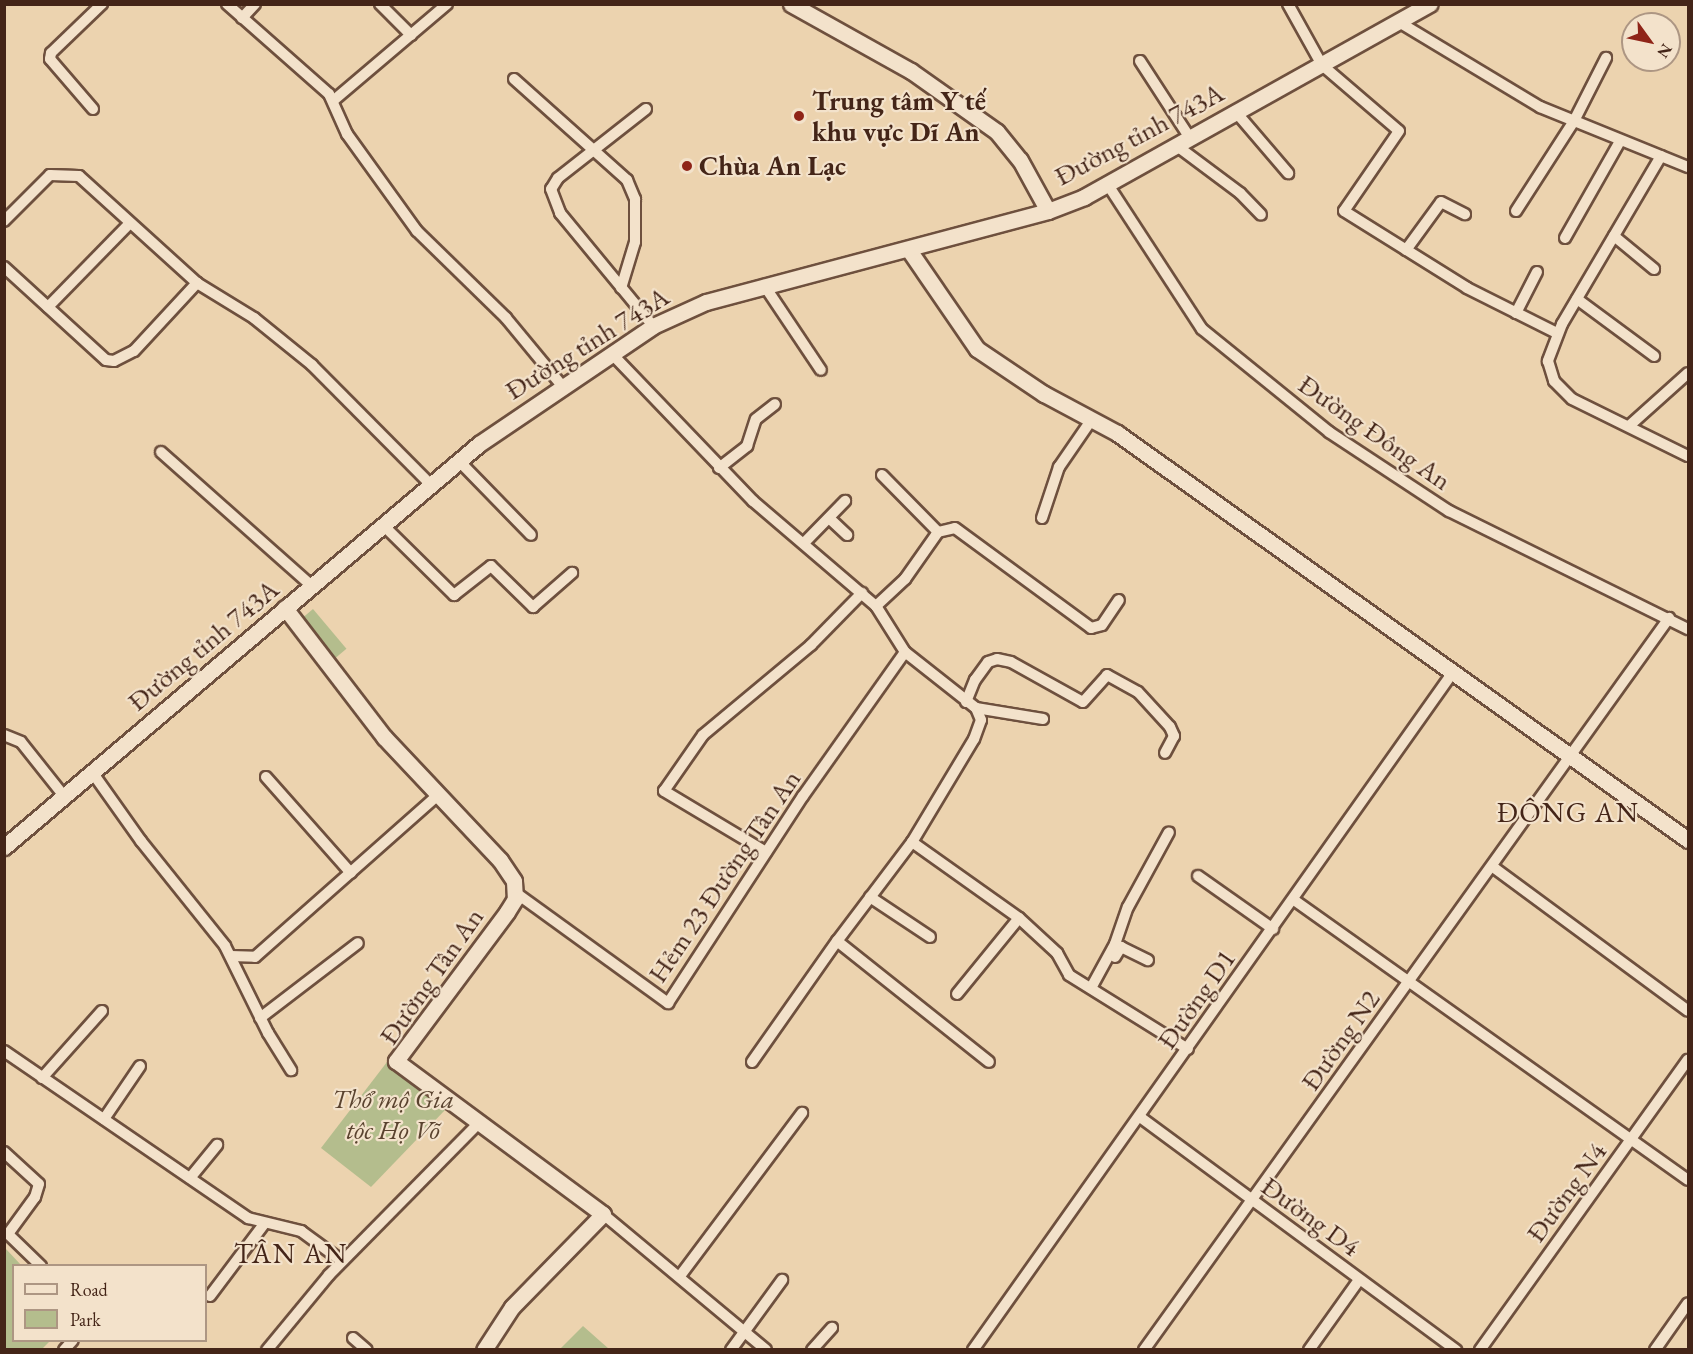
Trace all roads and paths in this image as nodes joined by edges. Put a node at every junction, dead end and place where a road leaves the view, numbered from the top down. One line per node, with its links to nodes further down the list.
1 (102, 4): 17 (street)
2 (227, 4): 9 (street)
3 (255, 4): 9 (street)
4 (380, 4): 11 (street)
5 (447, 4): 11 (street)
6 (791, 4): 28 (main road)
7 (1288, 4): 14 (street)
8 (1430, 4): 10 (main road, Đường tỉnh 743A)
9 (242, 18): 16 (street)
10 (1400, 22): 14 (main road, Đường tỉnh 743A); 20 (street)
11 (411, 35): 16 (street)
12 (1606, 58): 20 (street)
13 (1140, 61): 22 (street)
14 (1322, 65): 19 (main road, Đường tỉnh 743A); 36 (street)
15 (514, 79): 23 (street)
16 (334, 100): 53 (street)
17 (93, 109)
18 (646, 109): 23 (street)
19 (1235, 111): 22 (main road, Đường tỉnh 743A); 26 (street)
20 (1574, 121): 21 (street); 29 (street)
21 (1620, 141): 24 (street); 35 (street)
22 (1184, 142): 27 (main road, Đường tỉnh 743A); 31 (street)
23 (595, 150): 43 (street); 43 (street)
24 (1661, 156): 25 (street); 34 (street)
25 (1689, 167)
26 (1288, 173)
27 (1108, 185): 28 (main road, Đường tỉnh 743A); 77 (street, Đường Đông An)
28 (1048, 211): 37 (main road, Đường tỉnh 743A)
29 (1516, 211)
30 (1465, 214): 36 (street)
31 (1261, 215)
32 (4, 221): 33 (street)
33 (130, 222): 41 (street); 45 (street)
34 (1614, 236): 39 (street); 44 (street)
35 (1565, 238)
36 (1406, 249): 46 (street)
37 (909, 250): 42 (main road, Đường tỉnh 743A); 55 (main road)
38 (4, 267): 45 (street)
39 (1654, 269)
40 (1537, 272): 46 (street)
41 (197, 283): 45 (street); 62 (street)
42 (764, 285): 47 (main road, Đường tỉnh 743A); 51 (street)
43 (621, 289): 47 (street)
44 (1577, 299): 48 (street); 50 (street)
45 (48, 307)
46 (1516, 313): 48 (street)
47 (653, 326): 49 (main road, Đường tỉnh 743A)
48 (1557, 333): 56 (street)
49 (612, 354): 53 (main road, Đường tỉnh 743A); 60 (street)
50 (1654, 356)
51 (821, 370)
52 (1689, 373): 56 (street)
53 (564, 388): 59 (main road, Đường tỉnh 743A)
54 (775, 404): 60 (street)
55 (1092, 419): 65 (street); 80 (main road)
56 (1629, 426): 58 (street)
57 (161, 452): 72 (street)
58 (1689, 456)
59 (459, 461): 62 (main road, Đường tỉnh 743A); 68 (street)
60 (719, 468): 70 (street)
61 (882, 475): 67 (street)
62 (431, 485): 66 (main road, Đường tỉnh 743A)
63 (846, 501): 64 (street)
64 (829, 518): 69 (street); 70 (street)
65 (1042, 518)
66 (383, 525): 71 (street); 72 (main road, Đường tỉnh 743A)
67 (938, 532): 74 (street); 75 (street)
68 (531, 535)
69 (848, 535)
70 (804, 543): 73 (street)
71 (572, 573)
72 (312, 586): 76 (main road, Đường tỉnh 743A)
73 (862, 593): 75 (street); 95 (street)
74 (1119, 600)
75 (876, 606): 79 (street)
76 (285, 608): 87 (main road, Đường tỉnh 743A); 89 (main road, Đường Tân An)
77 (1669, 618): 78 (street, Đường Đông An); 86 (street, Đường N2)
78 (1689, 629)
79 (905, 652): 81 (street); 95 (street, Hẻm 23 Đường Tân An)
80 (1453, 672): 86 (main road); 101 (street, Đường D1)
81 (966, 702): 82 (street); 85 (street)
82 (976, 708): 83 (street); 93 (street)
83 (1043, 719)
84 (4, 735): 90 (street)
85 (1165, 753)
86 (1570, 756): 92 (main road); 96 (street, Đường N2)
87 (92, 772): 90 (main road, Đường tỉnh 743A); 107 (street)
88 (266, 777): 97 (street)
89 (438, 795): 97 (street); 99 (main road, Đường Tân An)
90 (64, 796): 94 (main road, Đường tỉnh 743A)
91 (1169, 832): 110 (street)
92 (1689, 840)
93 (912, 842): 100 (street); 102 (street)
94 (4, 847)
95 (766, 852): 99 (street, Hẻm 23 Đường Tân An)
96 (1493, 867): 109 (street, Đường N2); 113 (street)
97 (351, 873): 107 (street)
98 (1198, 876): 103 (street)
99 (516, 893): 126 (main road, Đường Tân An)
100 (870, 897): 104 (street); 105 (street)
101 (1294, 900): 103 (street, Đường D1); 109 (street)
102 (1019, 918): 110 (street); 111 (street)
103 (1273, 929): 115 (street, Đường D1)
104 (930, 937)
105 (837, 941): 118 (street); 119 (street)
106 (358, 942): 114 (street)
107 (231, 956): 114 (street)
108 (1148, 960): 110 (street)
109 (1410, 981): 127 (street); 132 (street, Đường N2)
110 (1094, 990): 115 (street)
111 (957, 994)
112 (102, 1011): 122 (street)
113 (1689, 1011)
114 (260, 1018): 121 (street)
115 (1188, 1049): 124 (street, Đường D1)
116 (4, 1051): 122 (street)
117 (1689, 1060): 127 (street, Đường N4)
118 (752, 1062)
119 (989, 1062)
120 (140, 1066): 125 (street)
121 (291, 1070)
122 (42, 1078): 125 (street)
123 (802, 1113): 137 (street)
124 (1140, 1118): 132 (street, Đường D4); 151 (street, Đường D1)
125 (104, 1119): 130 (street)
126 (479, 1123): 133 (main road, Đường Tân An); 135 (street)
127 (1632, 1140): 131 (street); 155 (street, Đường N4)
128 (217, 1145): 130 (street)
129 (4, 1152): 136 (street)
130 (190, 1178): 134 (street)
131 (1689, 1180)
132 (1253, 1202): 139 (street, Đường D4); 152 (street, Đường N2)
133 (603, 1214): 137 (street); 147 (main road)
134 (264, 1224): 135 (street); 140 (street)
135 (342, 1261): 145 (street)
136 (38, 1264)
137 (680, 1276): 143 (street)
138 (783, 1280): 143 (street)
139 (1359, 1280): 153 (street); 154 (street, Đường D4)
140 (210, 1296)
141 (1689, 1303): 156 (street)
142 (832, 1328): 150 (street)
143 (744, 1331): 148 (street); 149 (street)
144 (353, 1338): 146 (street)
145 (267, 1350)
146 (367, 1350)
147 (484, 1350)
148 (731, 1350)
149 (766, 1350)
150 (812, 1350)
151 (973, 1350)
152 (1144, 1350)
153 (1309, 1350)
154 (1455, 1350)
155 (1480, 1350)
156 (1655, 1350)

